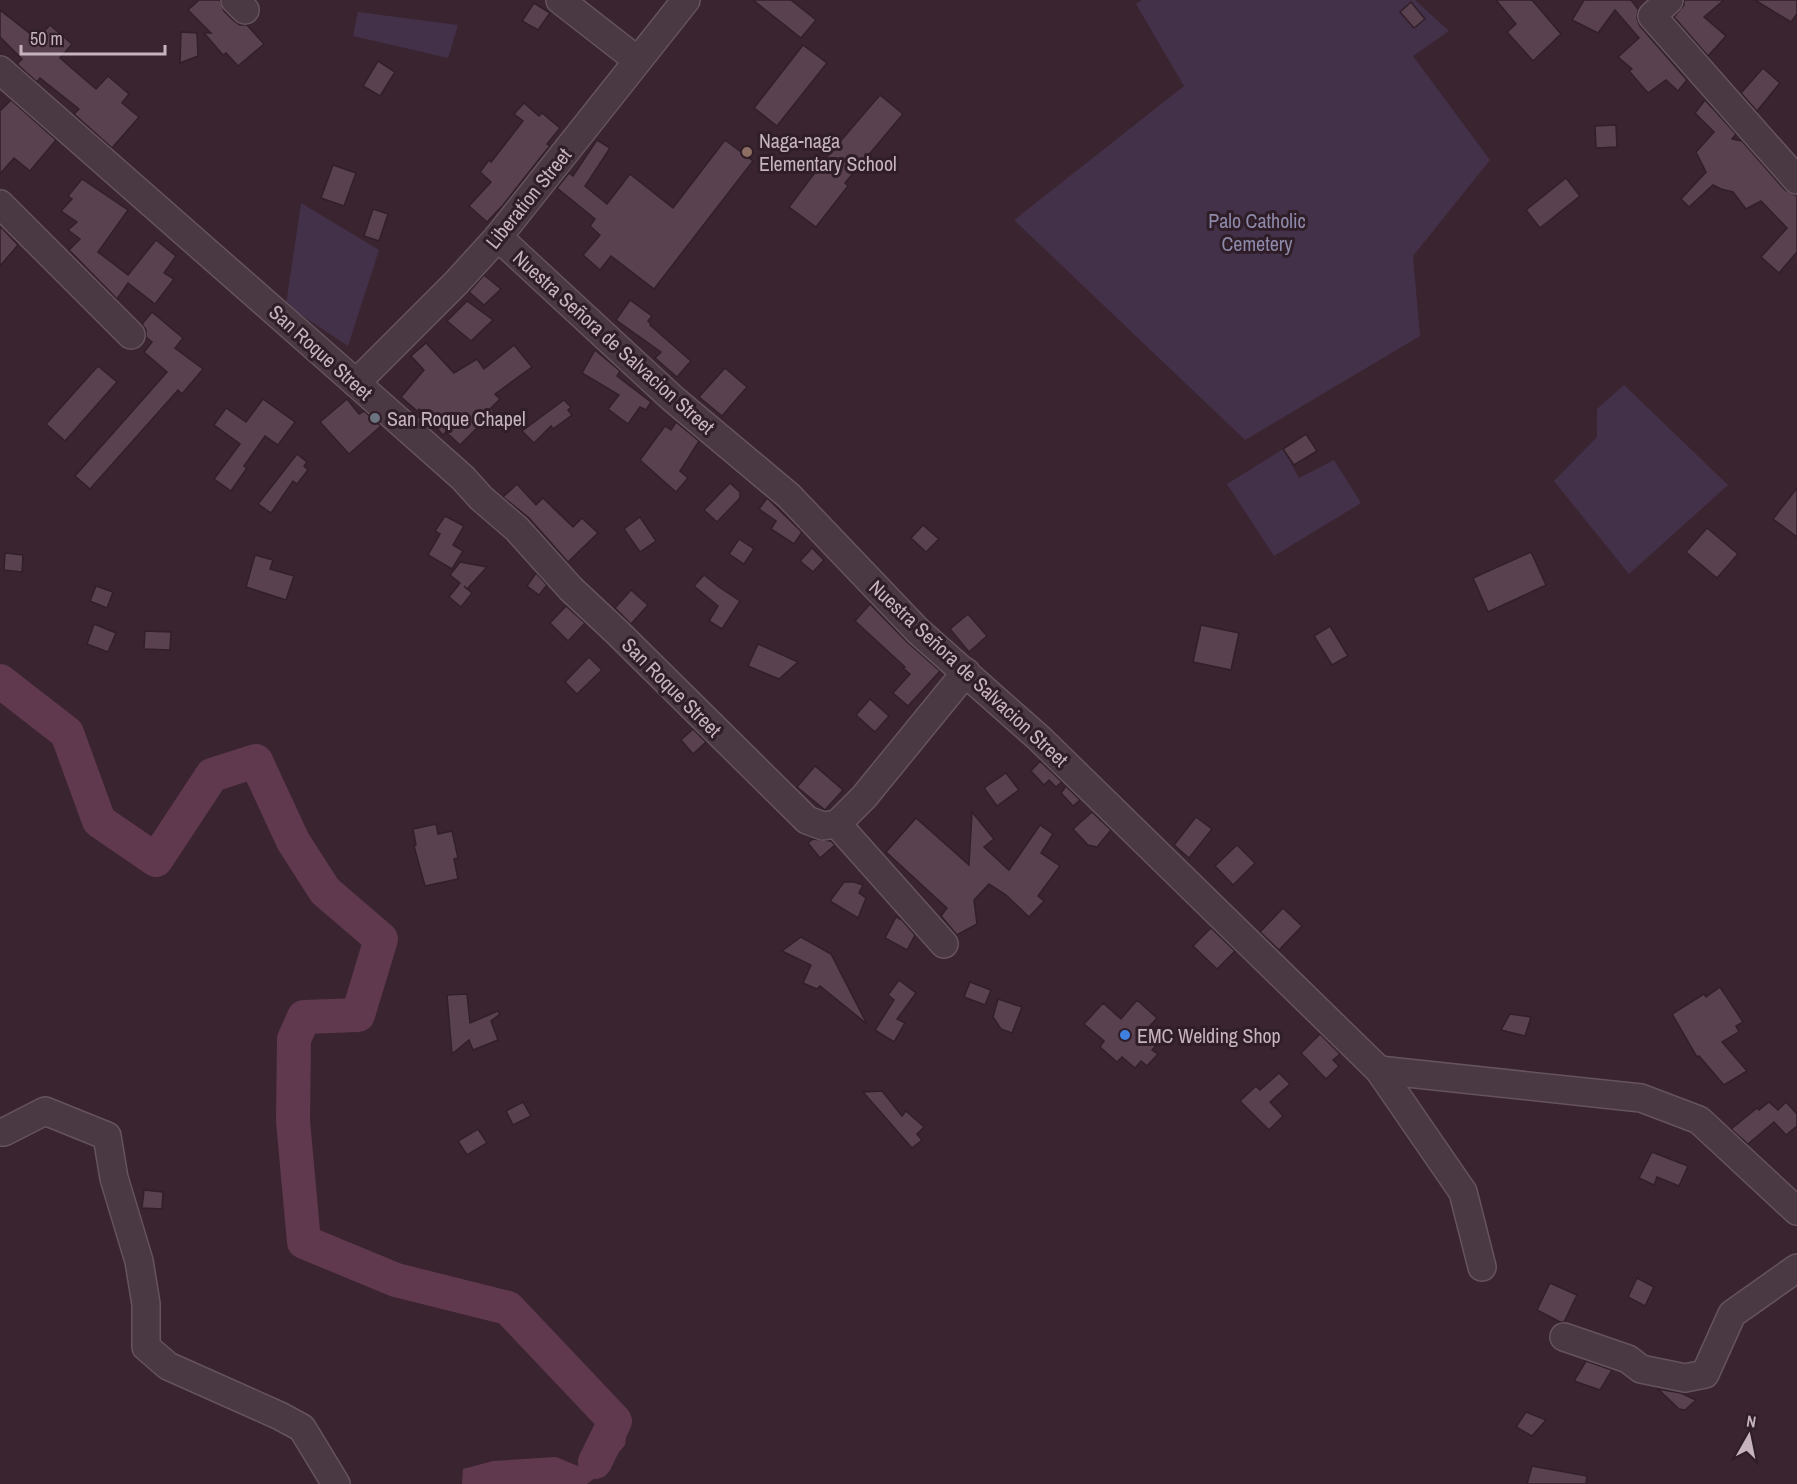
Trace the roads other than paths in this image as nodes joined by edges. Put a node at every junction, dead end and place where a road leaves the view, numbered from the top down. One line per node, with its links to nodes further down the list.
1 (560, 0): 4 (street)
2 (686, 0): 4 (street, Liberation Street)
3 (1669, 0): 6 (street)
4 (637, 60): 8 (street, Liberation Street)
5 (4, 82): 10 (street, San Roque Street)
6 (1797, 180)
7 (0, 204): 9 (street)
8 (498, 237): 10 (street, Liberation Street); 11 (street, Nuestra Señora de Salvacion Street)
9 (130, 335)
10 (356, 383): 12 (street, San Roque Street)
11 (966, 672): 12 (street); 14 (street, Nuestra Señora de Salvacion Street)
12 (837, 824): 13 (street)
13 (944, 944)
14 (1379, 1070): 16 (street); 17 (street, Nuestra Señora de Salvacion Street)
15 (0, 1132): 20 (street)
16 (1797, 1211)
17 (1482, 1268)
18 (1797, 1268): 19 (street)
19 (1564, 1337)
20 (336, 1484)

